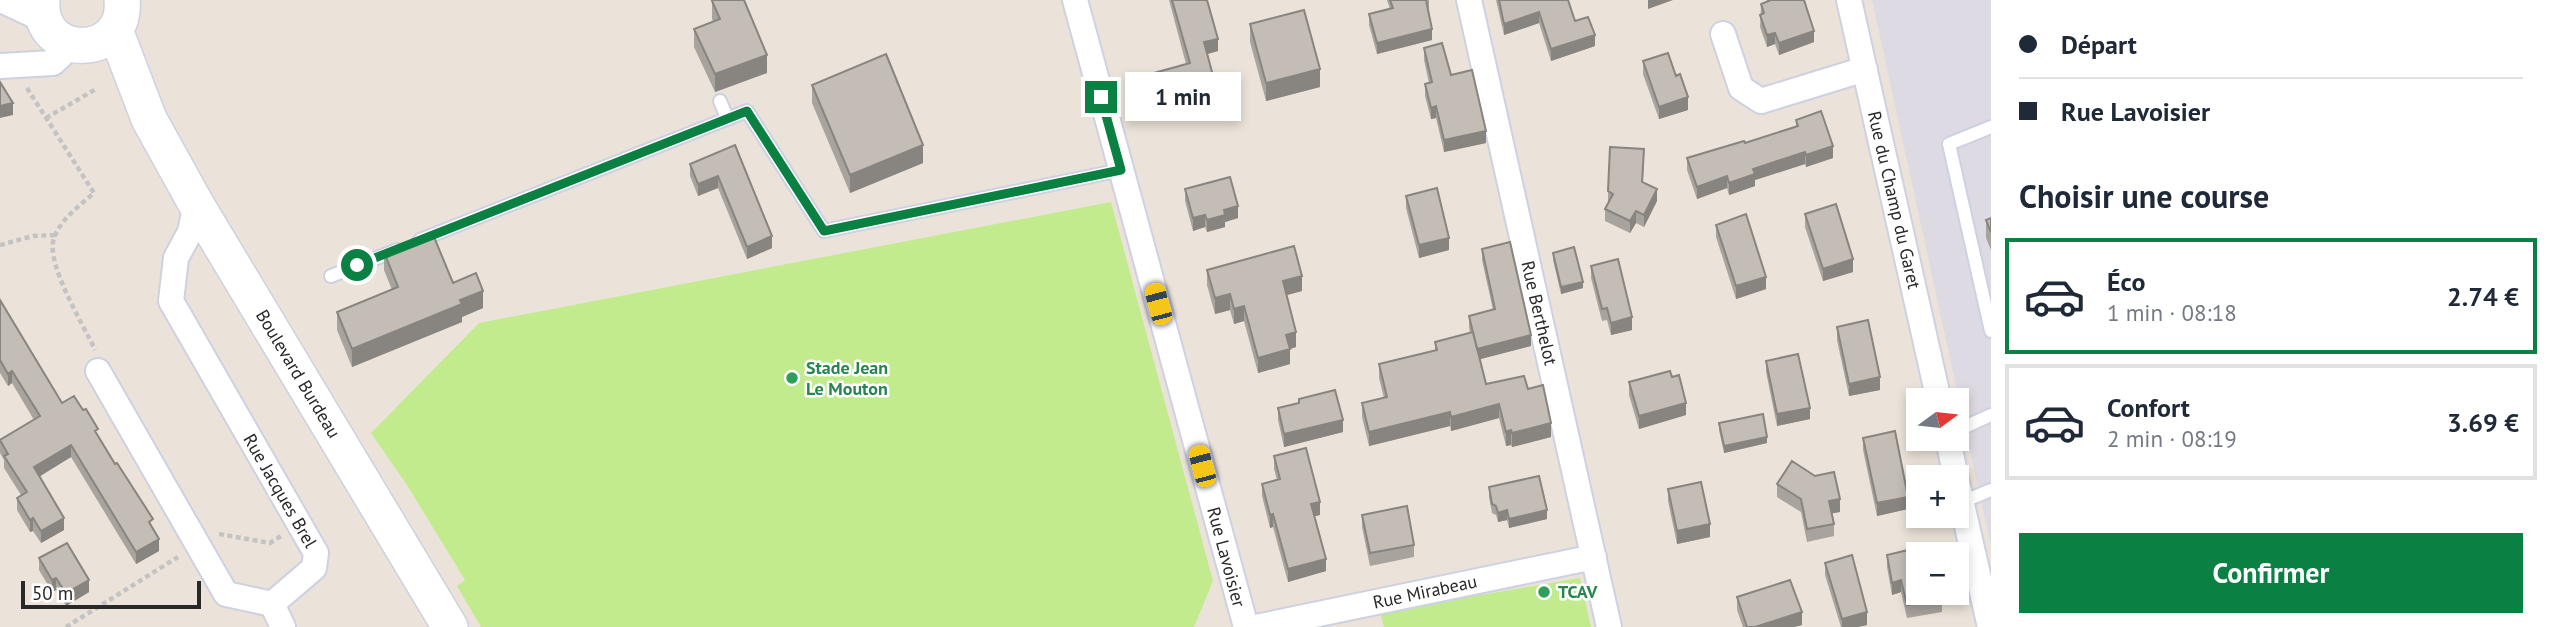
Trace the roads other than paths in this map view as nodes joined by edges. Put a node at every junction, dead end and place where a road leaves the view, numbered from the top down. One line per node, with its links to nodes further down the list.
1 (1, 0): 5 (street)
2 (1075, 0): 12 (street, Rue Lavoisier)
3 (1469, 0): 23 (street, Rue Berthelot)
4 (1849, 0): 7 (street, Rue du Champ du Garet)
5 (77, 24): 8 (street); 13 (main road, Boulevard Burdeau)
6 (1723, 34): 7 (street)
7 (1864, 69): 17 (street, Rue du Champ du Garet)
8 (12, 71)
9 (720, 100): 10 (lane)
10 (727, 118): 12 (lane); 14 (lane)
11 (1991, 127): 15 (lane)
12 (1121, 170): 27 (street, Rue Lavoisier)
13 (197, 204): 24 (street, Rue Jacques Brel); 26 (main road, Boulevard Burdeau)
14 (331, 276)
15 (1991, 331)
16 (98, 371): 24 (street)
17 (1936, 388)
18 (1991, 415): 19 (lane)
19 (1969, 425)
20 (1969, 487): 21 (lane)
21 (1991, 490)
22 (1968, 528): 30 (street)
23 (1594, 557): 28 (street, Rue Mirabeau); 29 (street, Rue Berthelot)
24 (272, 604): 25 (street)
25 (284, 627)
26 (450, 627)
27 (1246, 627)
28 (1256, 627)
29 (1609, 627)
30 (1990, 627)

